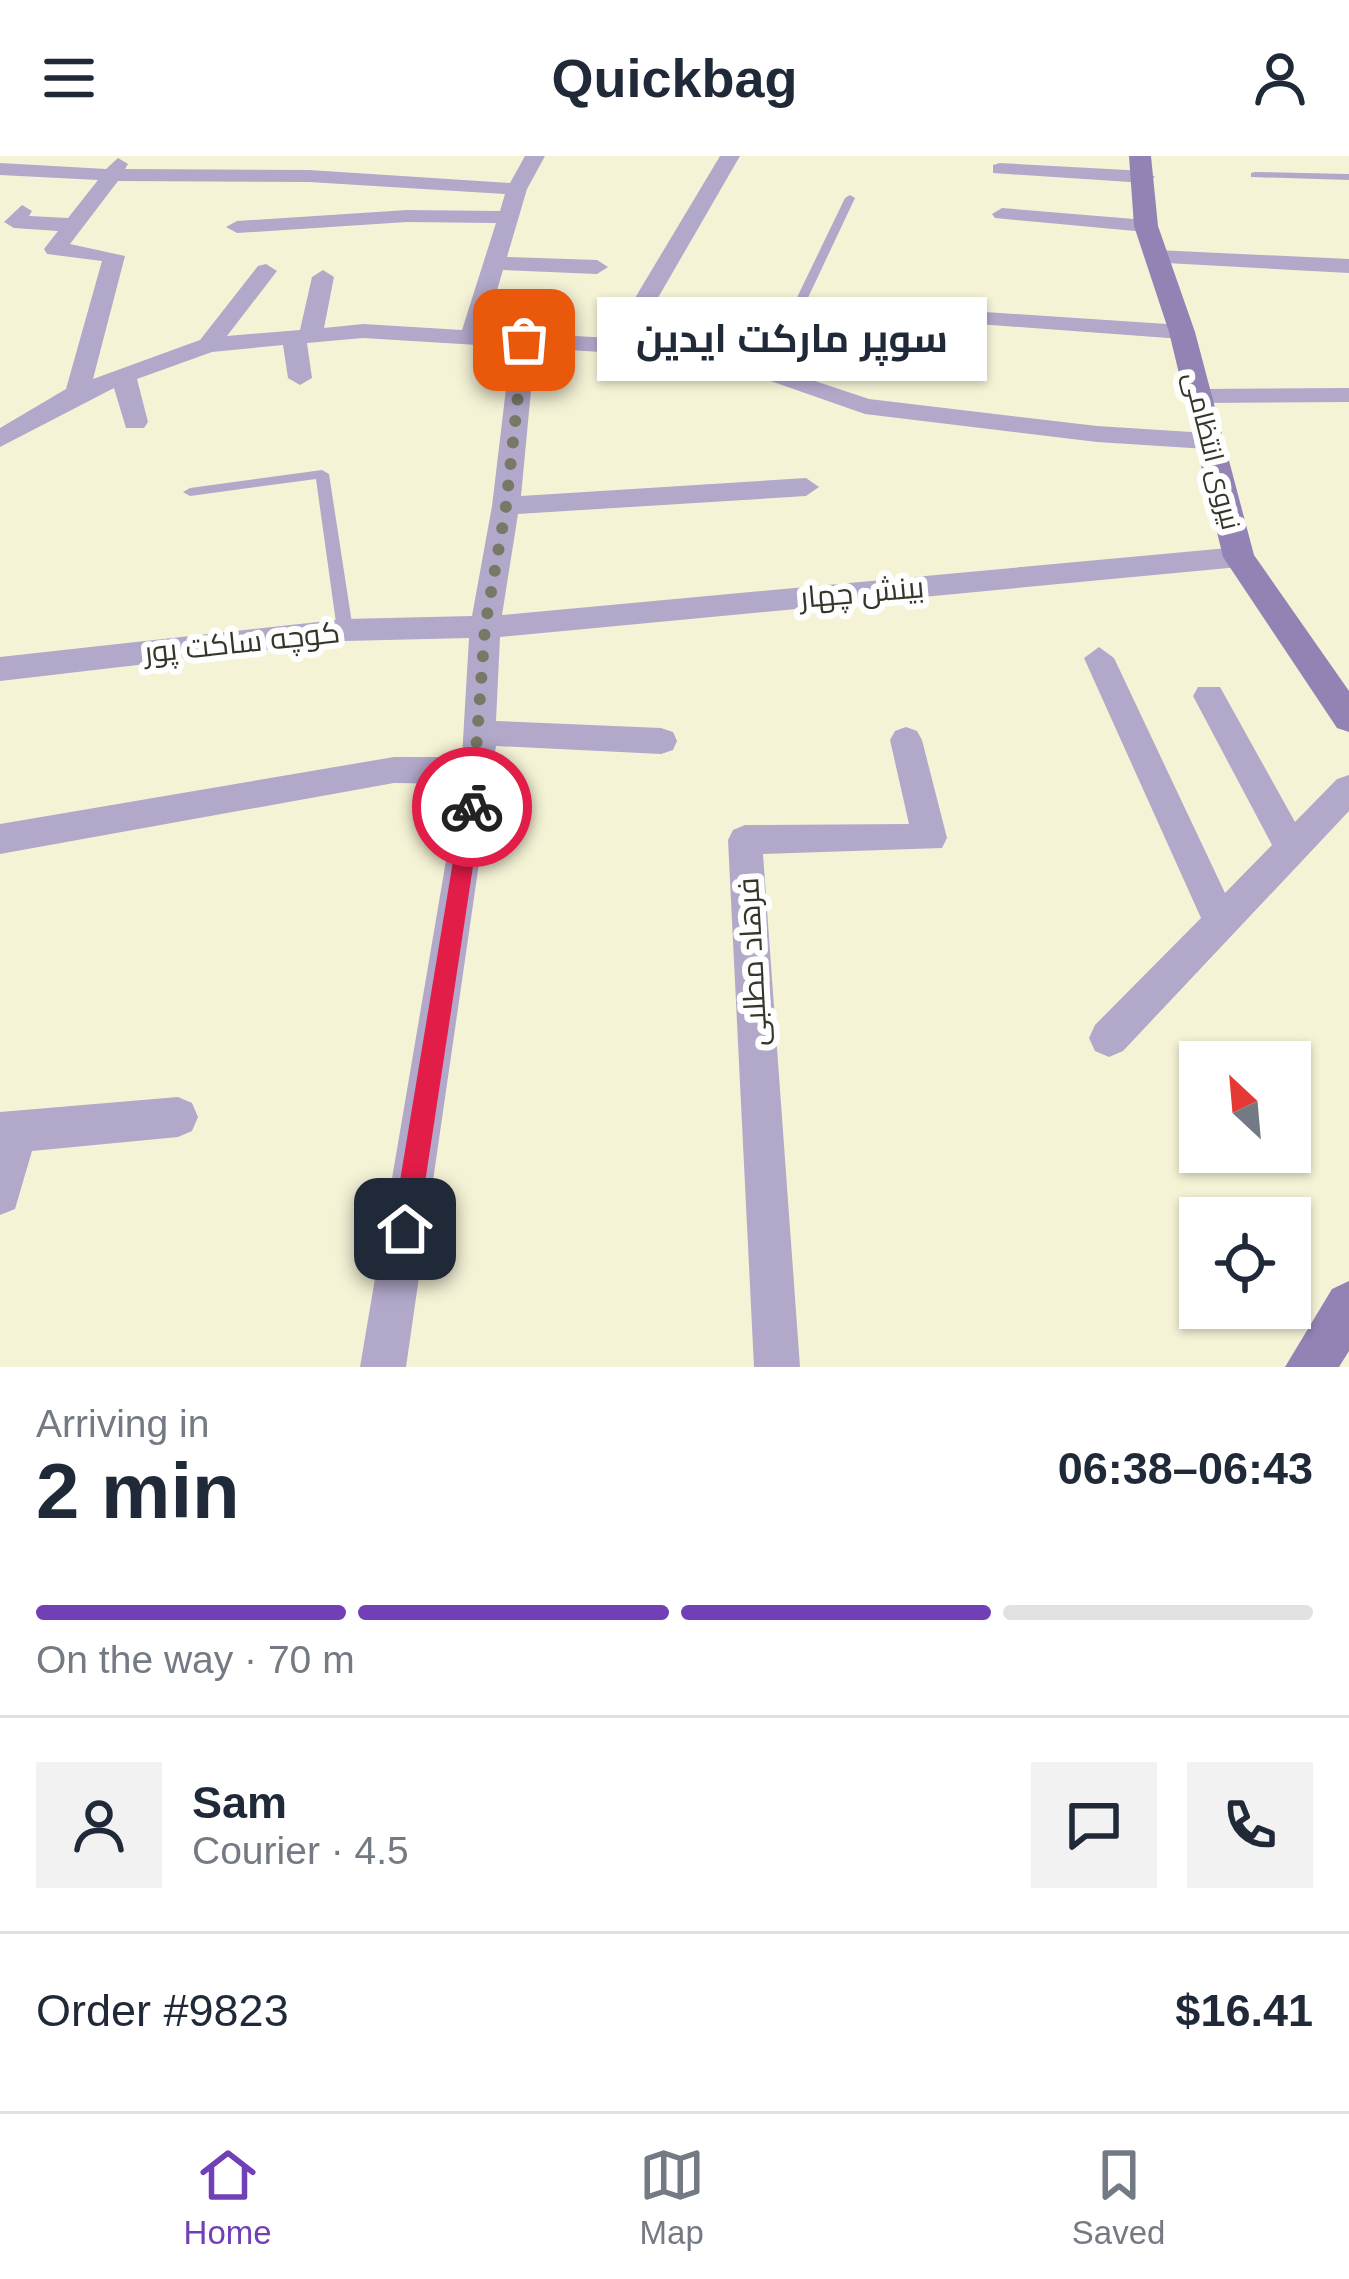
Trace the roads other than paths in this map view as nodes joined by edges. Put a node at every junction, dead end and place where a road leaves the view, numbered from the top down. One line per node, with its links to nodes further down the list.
1 (535, 156): 9 (street)
2 (730, 156): 29 (street)
3 (118, 165): 6 (street); 9 (street); 14 (street)
4 (1142, 166): 5 (street); 15 (street, نیروی انتظامی)
5 (1000, 169)
6 (0, 170)
7 (1255, 175): 8 (lane)
8 (1349, 177)
9 (517, 189): 13 (street)
10 (850, 198): 30 (lane)
11 (22, 211): 14 (street)
12 (1002, 214): 15 (street)
13 (508, 217): 16 (street); 18 (street)
14 (74, 225): 33 (street)
15 (1146, 226): 17 (street, نیروی انتظامی)
16 (237, 227)
17 (1156, 257): 19 (street); 24 (street, نیروی انتظامی)
18 (496, 263): 20 (street); 26 (street)
19 (1349, 266)
20 (597, 267)
21 (266, 271): 28 (street)
22 (323, 277): 25 (street)
23 (985, 320): 24 (street)
24 (1182, 332): 35 (street, نیروی انتظامی)
25 (302, 336): 26 (street); 28 (street); 32 (street)
26 (471, 337): 27 (street)
27 (524, 340): 29 (street); 41 (street)
28 (208, 345): 31 (street)
29 (618, 346): 30 (street)
30 (766, 372): 38 (street)
31 (124, 376): 33 (street); 36 (street)
32 (300, 378)
33 (77, 393): 37 (street)
34 (1349, 395): 35 (street)
35 (1198, 396): 38 (street, نیروی انتظامی)
36 (136, 422)
37 (0, 439)
38 (1207, 441): 42 (street, نیروی انتظامی)
39 (806, 488): 41 (street)
40 (190, 492): 44 (lane)
41 (506, 506): 43 (street)
42 (1239, 557): 43 (street, بینش چهار); 48 (street, نیروی انتظامی)
43 (485, 627): 44 (street, کوچه ساکت پور); 51 (street)
44 (345, 630): 46 (street, کوچه ساکت پور)
45 (1099, 658): 55 (street)
46 (0, 670)
47 (1209, 696): 54 (street)
48 (1349, 718)
49 (906, 740): 62 (street, فرهاد مطلبی)
50 (661, 741): 51 (street)
51 (480, 752): 53 (street); 61 (street)
52 (1349, 789): 54 (street)
53 (0, 839)
54 (1292, 848): 55 (street)
55 (1221, 922): 56 (street)
56 (1108, 1038)
57 (178, 1117): 58 (street)
58 (8, 1132): 59 (street)
59 (0, 1194)
60 (1349, 1306): 63 (street)
61 (383, 1367)
62 (777, 1367)
63 (1310, 1367)

